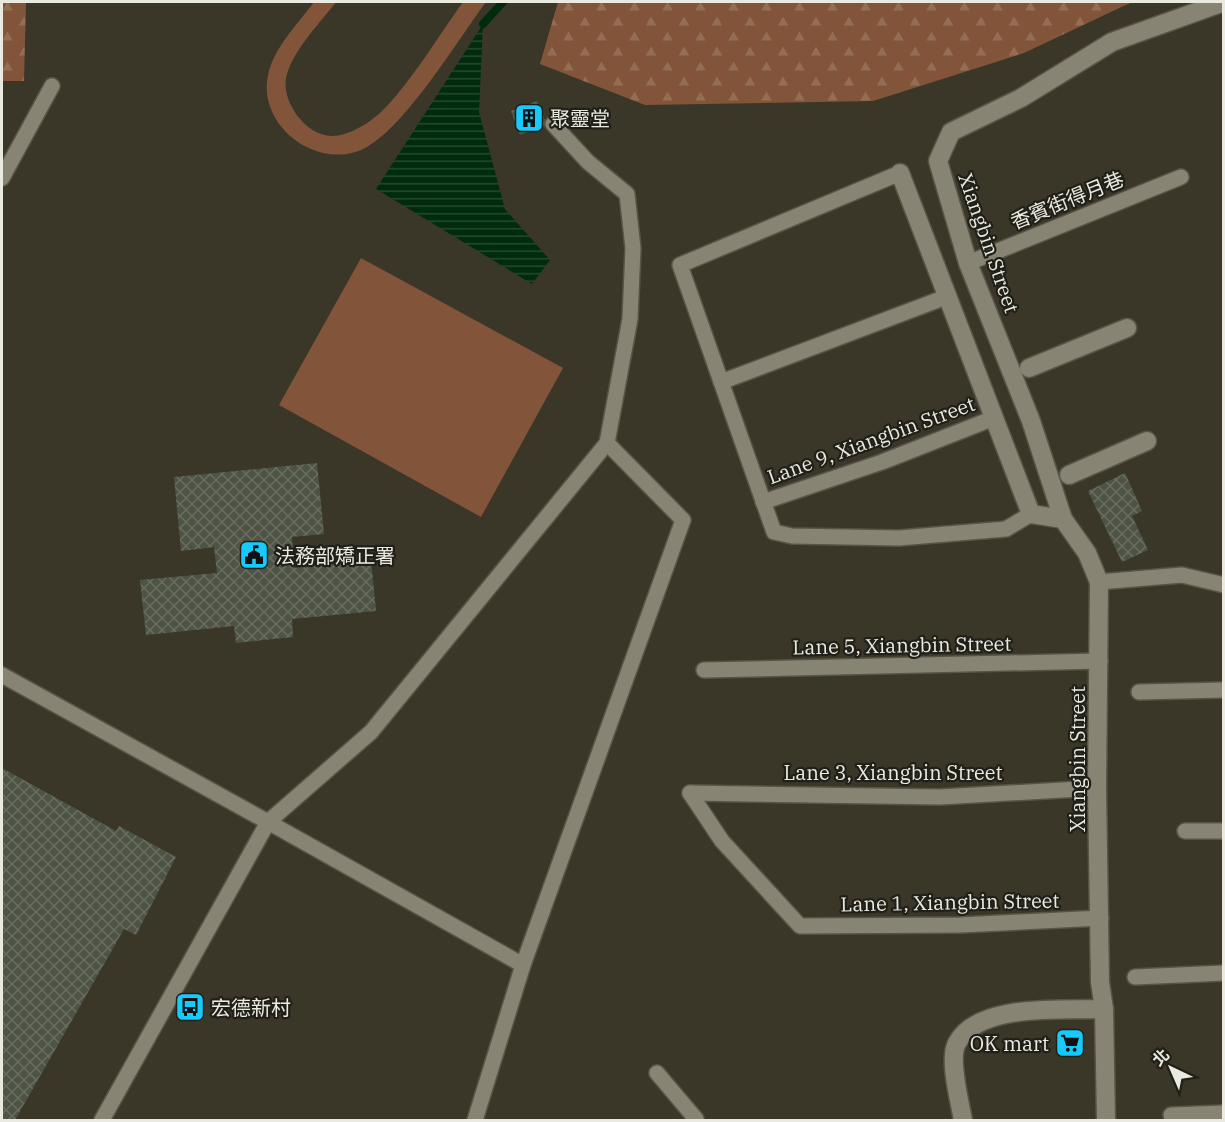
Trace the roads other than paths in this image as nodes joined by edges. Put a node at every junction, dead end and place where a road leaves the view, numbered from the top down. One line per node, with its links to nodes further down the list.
1 (1224, 2): 7 (street, Xiangbin Street)
2 (52, 86): 6 (lane)
3 (553, 124): 14 (lane)
4 (900, 173): 8 (street); 11 (lane)
5 (1181, 177): 7 (lane, 香賓街得月巷)
6 (2, 178)
7 (968, 263): 18 (street, Xiangbin Street)
8 (946, 297): 11 (lane); 12 (street)
9 (1127, 328): 10 (street)
10 (1029, 368)
11 (721, 382): 16 (lane)
12 (994, 417): 16 (lane, Lane 9, Xiangbin Street); 17 (street)
13 (1147, 441): 15 (street)
14 (607, 443): 27 (lane); 32 (lane)
15 (1069, 475)
16 (763, 502): 17 (lane)
17 (1031, 514): 18 (street)
18 (1063, 519): 19 (street, Xiangbin Street)
19 (1099, 582): 20 (lane); 21 (street, Xiangbin Street)
20 (1224, 585)
21 (1100, 661): 22 (lane, Lane 5, Xiangbin Street); 26 (street, Xiangbin Street)
22 (705, 670)
23 (2, 675): 27 (lane)
24 (1224, 690): 25 (lane)
25 (1139, 693)
26 (1097, 788): 30 (street, Xiangbin Street); 31 (lane, Lane 3, Xiangbin Street)
27 (268, 822): 32 (lane); 39 (lane)
28 (1185, 831): 29 (lane)
29 (1224, 831)
30 (1101, 918): 31 (lane, Lane 1, Xiangbin Street); 35 (street, Xiangbin Street)
31 (800, 926)
32 (523, 965): 40 (lane)
33 (1224, 973): 34 (lane)
34 (1135, 977)
35 (1104, 1009): 42 (street); 43 (street, Xiangbin Street)
36 (657, 1073): 41 (lane)
37 (1224, 1113): 38 (lane)
38 (1171, 1115)
39 (102, 1120)
40 (475, 1120)
41 (695, 1120)
42 (963, 1120)
43 (1106, 1120)

